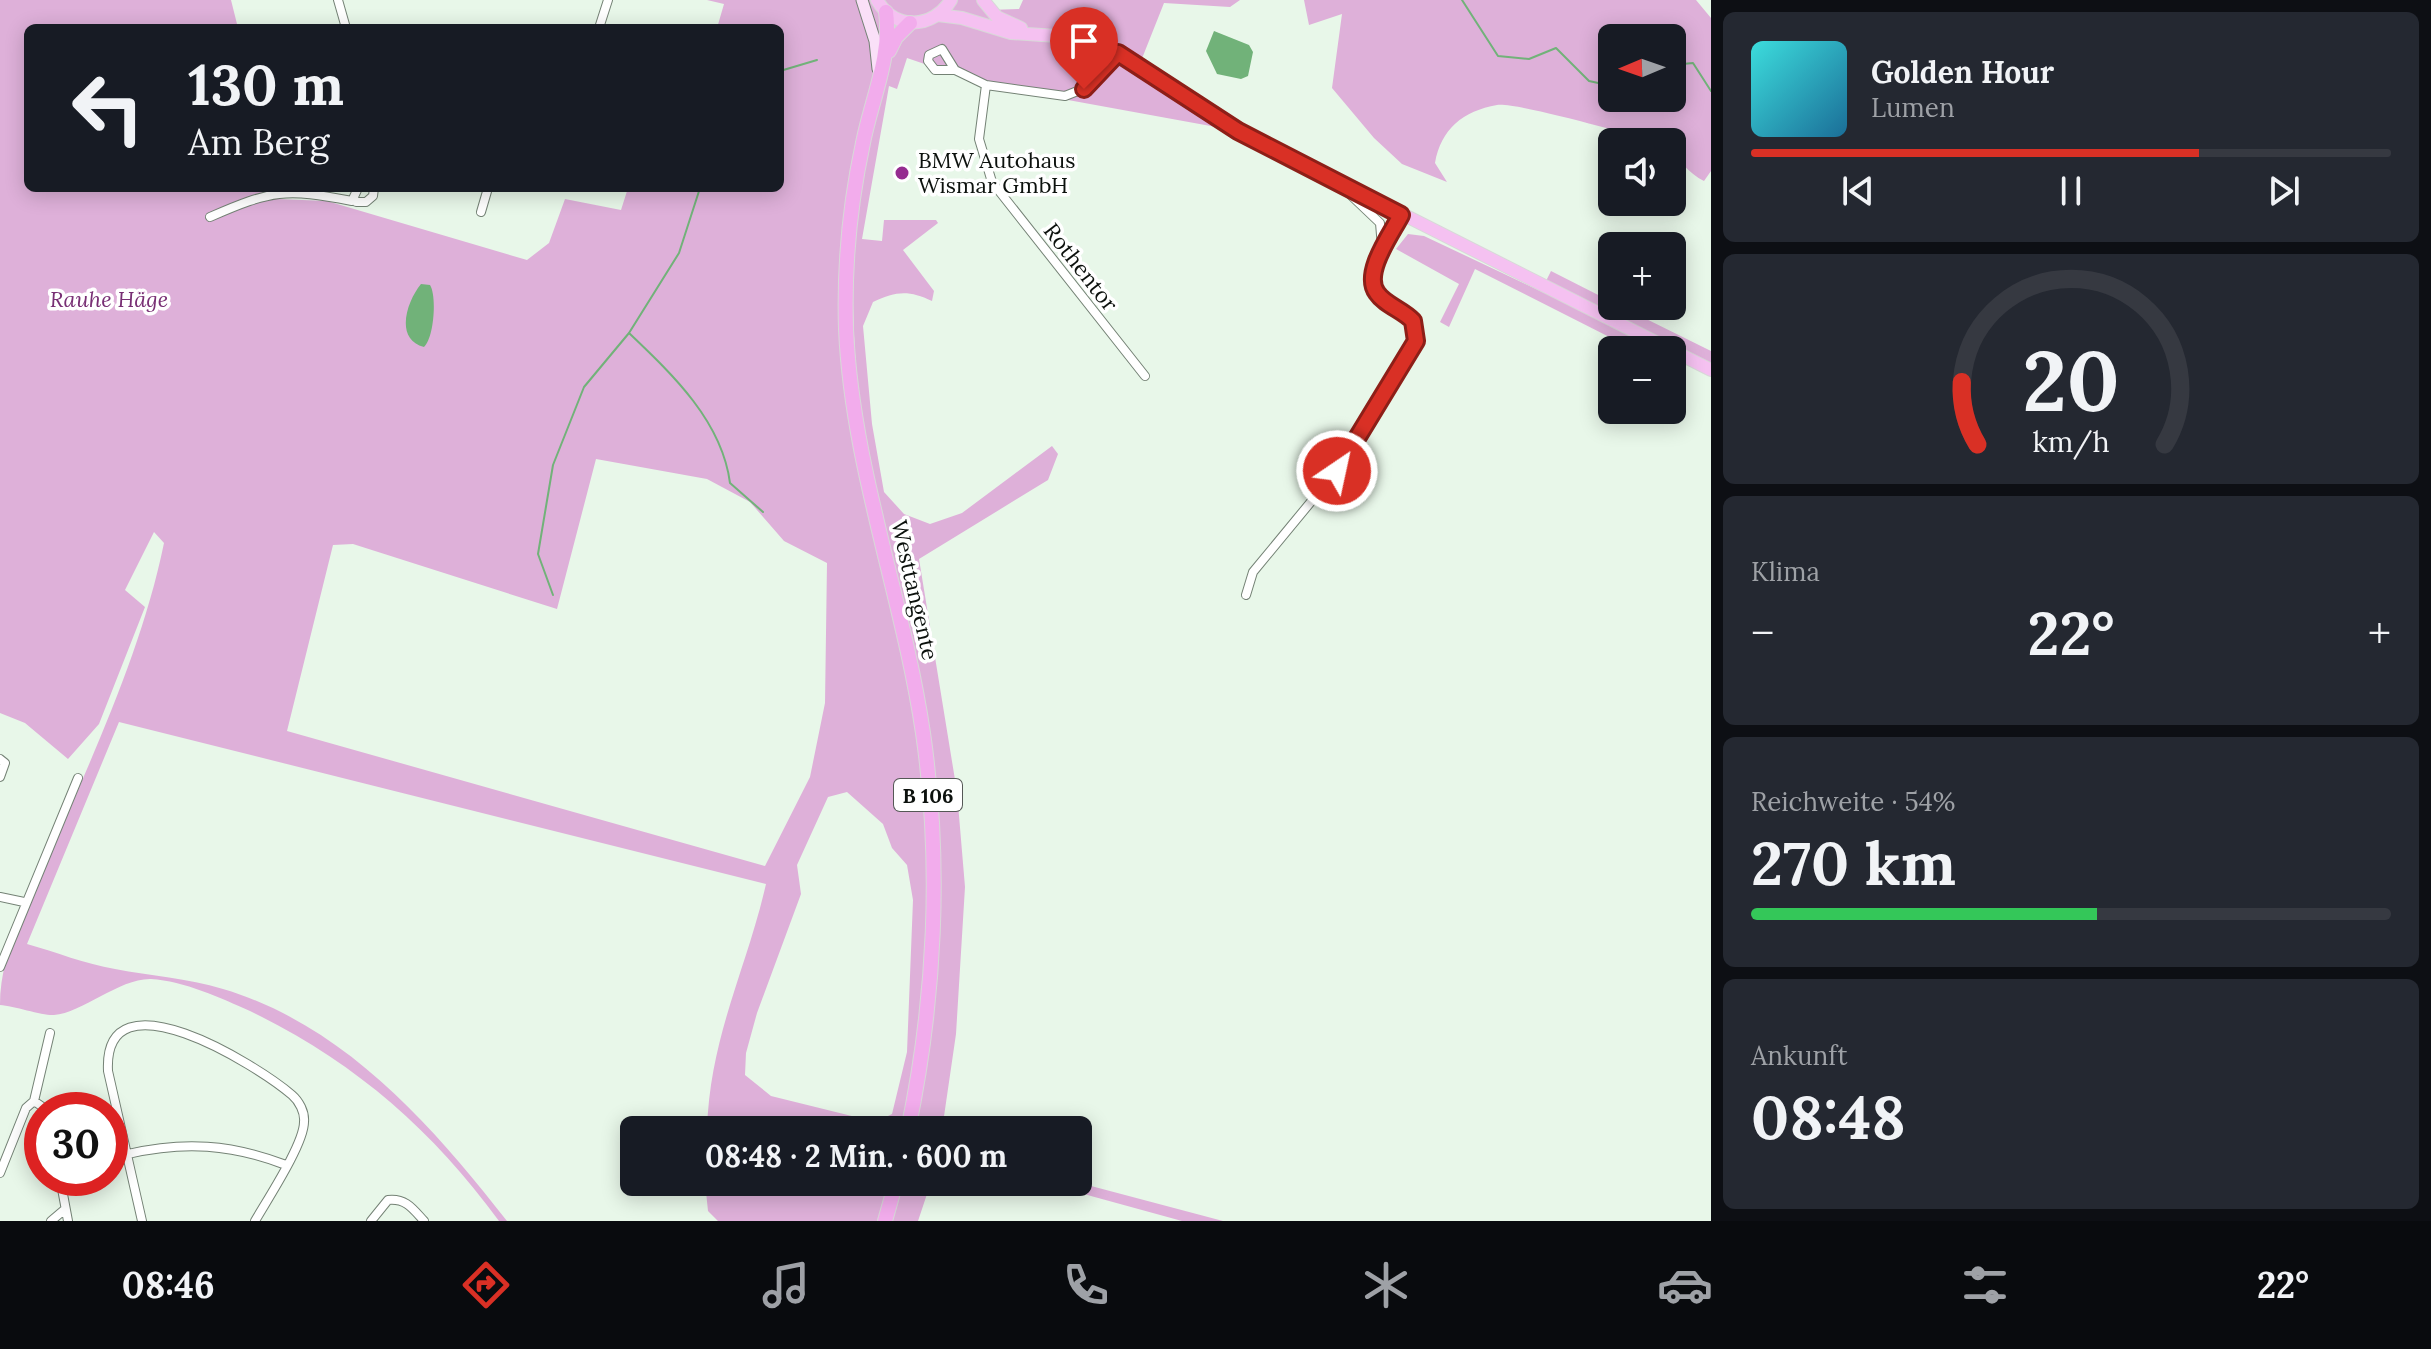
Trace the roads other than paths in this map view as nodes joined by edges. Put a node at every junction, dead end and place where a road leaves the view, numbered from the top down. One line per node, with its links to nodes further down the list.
1 (338, 0): 10 (street)
2 (608, 0): 11 (street)
3 (862, 0): 15 (main road)
4 (951, 0): 8 (main road)
5 (959, 0): 12 (main road)
6 (983, 0): 13 (main road)
7 (882, 6): 9 (main road, B 106); 15 (highway, Westtangente / B 106)
8 (938, 15): 9 (main road); 12 (main road)
9 (910, 23): 15 (highway, Westtangente / B 106)
10 (345, 24)
11 (600, 24)
12 (985, 25): 13 (main road)
13 (1054, 35): 14 (main road)
14 (1118, 53): 17 (street); 18 (main road)
15 (881, 70): 42 (highway, Westtangente / B 106)
16 (955, 70): 17 (street)
17 (986, 85): 30 (street, Rothentor)
18 (1339, 184): 26 (main road); 28 (street)
19 (283, 192): 27 (street)
20 (310, 192): 24 (street)
21 (356, 192): 24 (street)
22 (374, 192): 24 (street)
23 (487, 192): 25 (street)
24 (354, 198)
25 (481, 212)
26 (1401, 215): 28 (street); 29 (main road)
27 (210, 217)
28 (1381, 256): 31 (street)
29 (1711, 370)
30 (1145, 376)
31 (1246, 595)
32 (0, 759): 33 (street)
33 (0, 777)
34 (78, 778): 36 (street)
35 (0, 897): 36 (street)
36 (24, 902): 37 (street)
37 (0, 967)
38 (50, 1033): 39 (street)
39 (36, 1092)
40 (115, 1092): 44 (street)
41 (24, 1113): 45 (street)
42 (911, 1116)
43 (128, 1154): 44 (street); 51 (street)
44 (286, 1165): 52 (street)
45 (0, 1173)
46 (62, 1196): 48 (street)
47 (892, 1196): 55 (highway)
48 (64, 1210): 49 (street); 50 (street)
49 (51, 1221)
50 (68, 1221)
51 (142, 1221)
52 (255, 1221)
53 (371, 1221): 54 (street)
54 (424, 1221)
55 (885, 1221)

